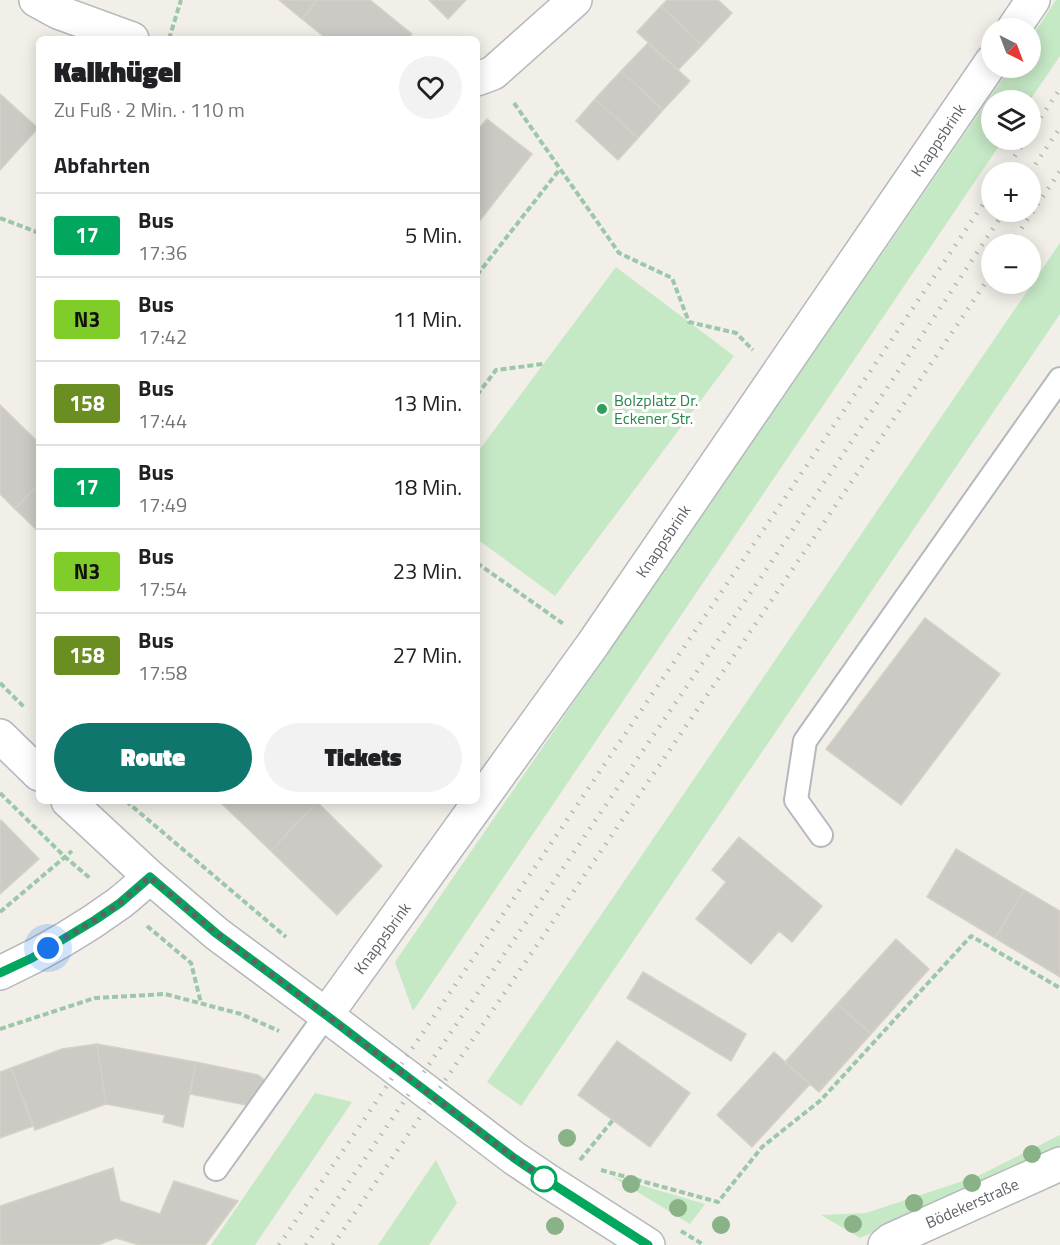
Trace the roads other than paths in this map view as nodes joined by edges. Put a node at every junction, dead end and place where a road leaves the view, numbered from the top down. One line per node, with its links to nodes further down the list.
1 (36, 0): 5 (street)
2 (575, 0): 6 (street)
3 (1033, 0): 4 (street)
4 (1021, 18)
5 (124, 36)
6 (485, 76)
7 (981, 77): 11 (street, Knappsbrink)
8 (1060, 379): 14 (lane)
9 (0, 736): 10 (street)
10 (36, 771)
11 (480, 801)
12 (71, 804): 15 (street)
13 (478, 804): 17 (street, Knappsbrink)
14 (821, 835)
15 (150, 877): 16 (street); 17 (street)
16 (0, 973)
17 (326, 1015): 19 (lane); 20 (street)
18 (1060, 1164): 21 (street, Bödekerstraße)
19 (216, 1169)
20 (648, 1245)
21 (885, 1245)

